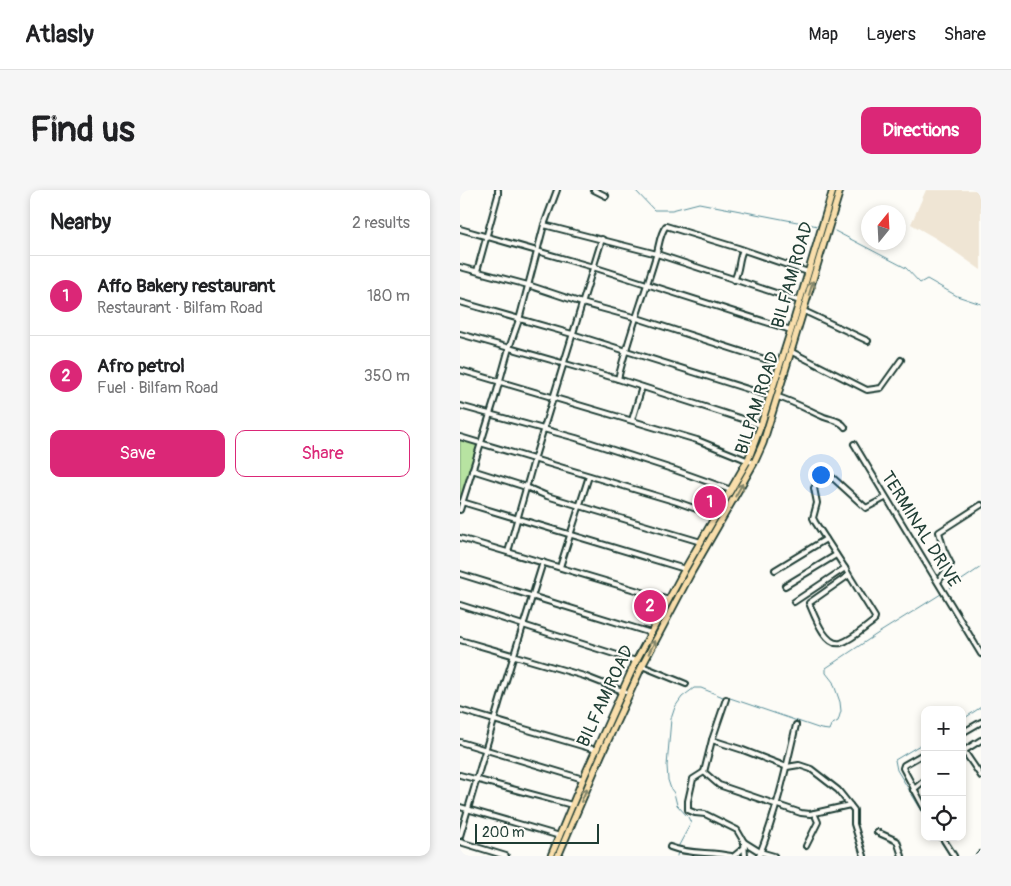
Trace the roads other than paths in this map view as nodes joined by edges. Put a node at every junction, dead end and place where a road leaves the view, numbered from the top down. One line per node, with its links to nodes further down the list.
1 (498, 190): 9 (street)
2 (557, 190): 7 (street)
3 (594, 190): 6 (street)
4 (833, 190): 17 (main road, BILFAM ROAD)
5 (840, 190): 24 (main road, BILPAM ROAD, one-way to 5)
6 (606, 196)
7 (544, 225): 10 (street); 12 (street)
8 (460, 229): 9 (street)
9 (486, 236): 12 (street); 16 (street)
10 (602, 239): 13 (street); 15 (street)
11 (743, 250): 13 (street); 17 (street); 18 (street)
12 (538, 252): 15 (street); 19 (street)
13 (657, 254): 18 (street); 20 (street)
14 (460, 267): 16 (street)
15 (593, 267): 20 (street); 23 (street)
16 (477, 272): 19 (street)
17 (808, 272): 21 (main road, BILFAM ROAD)
18 (734, 280): 21 (street)
19 (528, 285): 23 (street); 26 (street)
20 (647, 285): 25 (street); 27 (street)
21 (800, 301): 27 (main road, BILFAM ROAD)
22 (460, 302): 26 (street)
23 (582, 303): 25 (street); 29 (street)
24 (804, 311): 30 (street); 33 (main road, BILPAM ROAD)
25 (636, 318): 32 (street); 36 (street)
26 (519, 320): 29 (street); 31 (street)
27 (791, 330): 36 (main road, BILFAM ROAD)
28 (460, 334): 31 (street)
29 (572, 334): 32 (street); 35 (street)
30 (868, 341)
31 (509, 348): 35 (street); 39 (street)
32 (625, 350): 38 (street); 41 (street)
33 (790, 351): 34 (street); 43 (main road, BILPAM ROAD)
34 (901, 360)
35 (564, 364): 38 (street); 42 (street)
36 (780, 364): 41 (main road, BILFAM ROAD)
37 (460, 370): 39 (street)
38 (618, 379): 40 (street)
39 (500, 381): 42 (street); 45 (street)
40 (642, 387): 46 (street); 47 (street)
41 (770, 396): 47 (main road, BILFAM ROAD)
42 (554, 397): 46 (street); 49 (street)
43 (778, 398): 48 (street); 55 (main road, BILPAM ROAD)
44 (460, 406): 45 (street)
45 (489, 415): 49 (street); 51 (street)
46 (632, 420): 54 (street)
47 (761, 425): 54 (main road, BILFAM ROAD)
48 (845, 427)
49 (544, 429): 53 (street); 59 (street)
50 (460, 437): 51 (street)
51 (480, 443): 53 (street); 56 (street)
52 (854, 444): 60 (street, TERMINAL DRIVE)
53 (534, 460): 57 (street); 58 (street)
54 (748, 460): 55 (street); 59 (main road, BILFAM ROAD)
55 (754, 463): 92 (main road, BILPAM ROAD, one-way to 55)
56 (472, 470): 58 (street); 61 (street)
57 (589, 476): 63 (street); 65 (street)
58 (526, 487): 63 (street); 66 (street)
59 (731, 490): 65 (main road, BILFAM ROAD)
60 (885, 498): 69 (street); 80 (street, TERMINAL DRIVE)
61 (462, 502): 64 (street); 66 (street)
62 (981, 505): 80 (street)
63 (580, 506): 67 (street); 70 (street)
64 (460, 510)
65 (716, 516): 70 (main road, BILFAM ROAD)
66 (518, 518): 67 (street); 71 (street)
67 (570, 535): 74 (street); 76 (street)
68 (460, 538): 71 (street)
69 (826, 539): 72 (street); 77 (street)
70 (701, 542): 76 (main road, BILFAM ROAD)
71 (508, 552): 73 (street)
72 (836, 555): 75 (street); 81 (street)
73 (543, 562): 74 (street); 82 (street)
74 (560, 567): 83 (street)
75 (845, 568): 79 (street); 84 (street)
76 (685, 569): 83 (main road, BILFAM ROAD)
77 (775, 570)
78 (460, 574): 82 (street)
79 (849, 575): 79 (street)
80 (938, 582): 89 (street, TERMINAL DRIVE)
81 (785, 586)
82 (533, 596): 86 (street); 87 (street)
83 (669, 600): 87 (main road, BILFAM ROAD)
84 (794, 602)
85 (460, 605): 86 (street)
86 (524, 625): 90 (street); 91 (street)
87 (651, 633): 91 (main road, BILFAM ROAD)
88 (460, 640): 90 (street)
89 (981, 654)
90 (515, 656): 94 (street); 98 (street)
91 (636, 661): 94 (main road, BILFAM ROAD)
92 (642, 666): 93 (street); 95 (main road, BILPAM ROAD)
93 (686, 684)
94 (623, 691): 95 (street); 107 (main road, BILFAM ROAD)
95 (629, 694): 137 (main road, BILPAM ROAD, one-way to 95)
96 (726, 699): 102 (street)
97 (460, 710): 98 (street)
98 (494, 721): 106 (street); 107 (street)
99 (981, 722): 101 (street)
100 (796, 725): 110 (street)
101 (966, 731)
102 (712, 740): 110 (street); 111 (street)
103 (981, 740): 105 (street)
104 (460, 742): 106 (street)
105 (966, 748)
106 (485, 750): 114 (street); 115 (street)
107 (596, 750): 114 (main road, BILFAM ROAD)
108 (964, 751): 113 (street)
109 (921, 756): 117 (street)
110 (787, 767): 120 (street); 121 (street)
111 (704, 772): 120 (street); 130 (street)
112 (460, 775): 115 (street)
113 (981, 776)
114 (583, 779): 119 (main road, BILFAM ROAD)
115 (477, 780): 119 (street); 123 (street)
116 (921, 783): 117 (street)
117 (913, 790): 118 (street)
118 (921, 803)
119 (572, 805): 127 (main road, BILFAM ROAD)
120 (776, 805): 124 (street); 134 (street)
121 (850, 805): 124 (street); 141 (street)
122 (460, 807): 123 (street)
123 (468, 809): 126 (street); 127 (street)
124 (814, 813): 131 (street)
125 (877, 832): 142 (street)
126 (460, 836)
127 (560, 836): 136 (main road, BILFAM ROAD)
128 (945, 841): 143 (street)
129 (460, 842): 135 (street)
130 (744, 842): 133 (street); 134 (street)
131 (806, 846)
132 (670, 847): 138 (street)
133 (745, 847): 138 (street); 139 (street)
134 (760, 854): 140 (street)
135 (506, 856)
136 (551, 856)
137 (558, 856)
138 (732, 856)
139 (745, 856)
140 (774, 856)
141 (864, 856)
142 (902, 856)
143 (954, 856)

